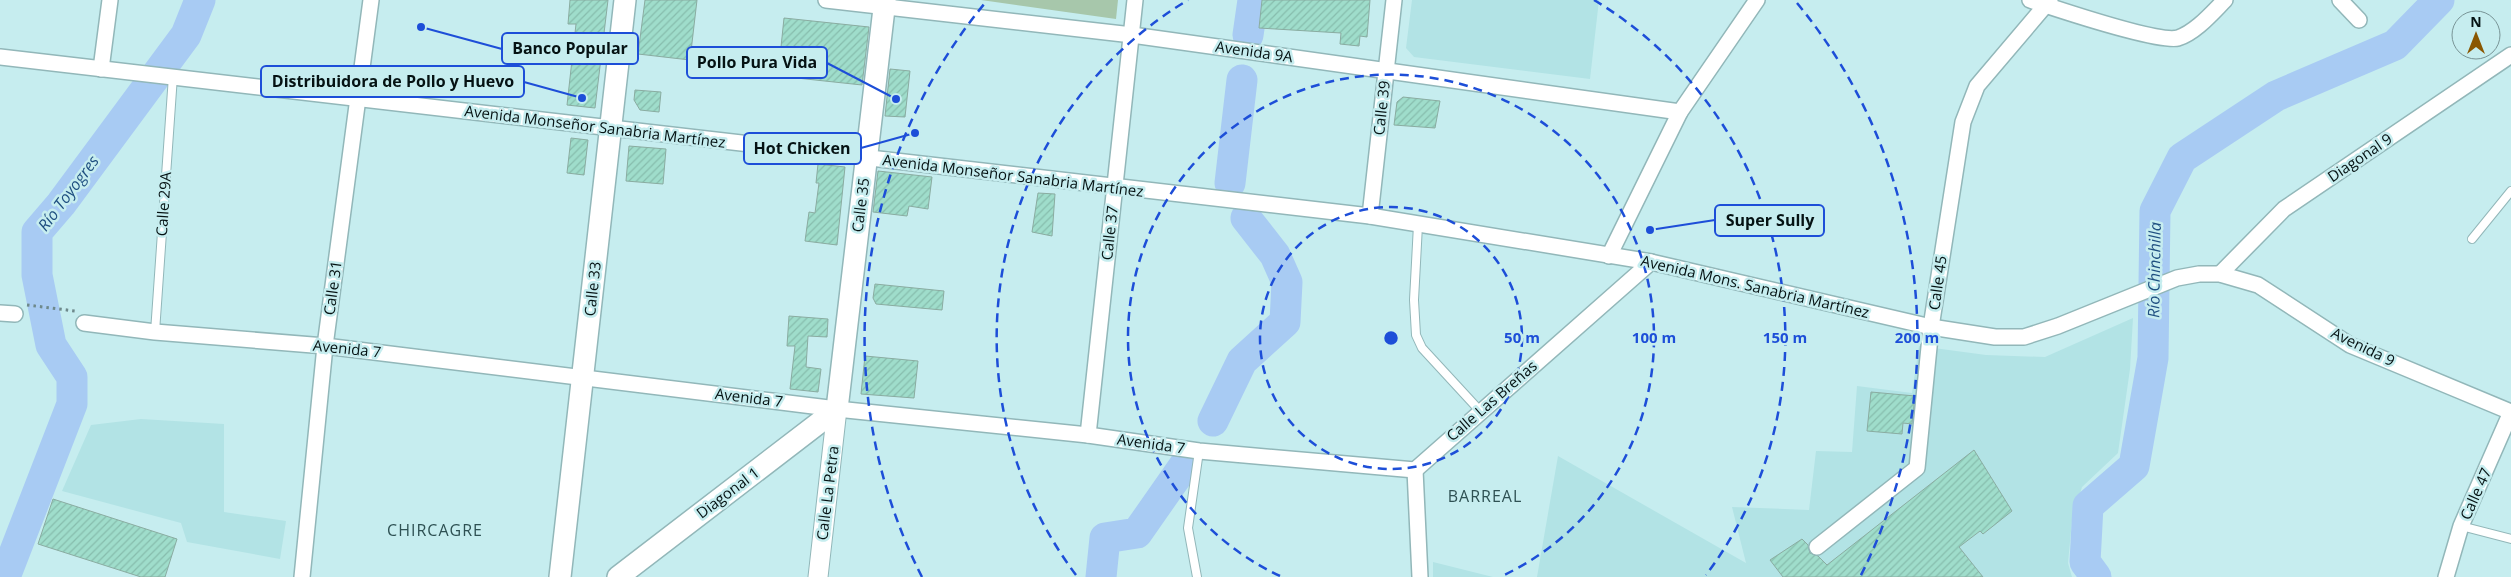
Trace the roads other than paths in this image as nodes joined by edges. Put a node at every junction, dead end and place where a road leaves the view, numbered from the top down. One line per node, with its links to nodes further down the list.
1 (110, 0): 17 (street)
2 (371, 0): 20 (street, Calle 31)
3 (625, 0): 22 (main road, Calle 33)
4 (826, 0): 11 (street, Avenida 9A)
5 (1135, 0): 14 (street, Calle 37)
6 (1394, 0): 18 (street, Calle 39)
7 (1757, 0): 21 (street)
8 (2030, 0): 12 (street)
9 (2225, 0): 12 (street)
10 (2340, 0): 13 (street)
11 (885, 3): 14 (street, Avenida 9A); 23 (main road, Calle 35)
12 (2048, 3): 35 (street, Calle 45)
13 (2358, 20)
14 (1132, 35): 18 (street, Avenida 9A); 24 (street, Calle 37)
15 (2511, 55): 31 (street, Diagonal 9)
16 (0, 57): 17 (street, Avenida Monseñor Sanabria Martínez)
17 (101, 69): 19 (street, Avenida Monseñor Sanabria Martínez)
18 (1386, 70): 21 (street, Avenida 9A); 26 (street, Calle 39)
19 (170, 76): 20 (street, Avenida Monseñor Sanabria Martínez); 36 (lane, Calle 29A)
20 (359, 99): 22 (street, Avenida Monseñor Sanabria Martínez); 37 (street, Calle 31)
21 (1680, 112): 29 (street)
22 (611, 129): 23 (street, Avenida Monseñor Sanabria Martínez); 38 (main road, Calle 33)
23 (867, 159): 24 (street, Avenida Monseñor Sanabria Martínez); 39 (main road, Calle 35)
24 (1115, 188): 26 (street, Avenida Monseñor Sanabria Martínez); 42 (street, Calle 37)
25 (2511, 191): 28 (lane)
26 (1370, 216): 27 (street, Avenida Mons. Sanabria Martínez)
27 (1418, 225): 29 (street, Avenida Mons. Sanabria Martínez); 40 (lane)
28 (2472, 239)
29 (1608, 256): 30 (street, Avenida Mons. Sanabria Martínez)
30 (1651, 262): 35 (street, Avenida Mons. Sanabria Martínez); 40 (street, Calle Las Breñas)
31 (2220, 274): 35 (street, Avenida Mons. Sanabria Martínez); 41 (street, Avenida 9)
32 (19, 310): 33 (street)
33 (0, 313)
34 (84, 323): 36 (street, Avenida 7)
35 (1932, 327): 47 (street, Calle 45)
36 (155, 332): 37 (street, Avenida 7)
37 (325, 346): 38 (street, Avenida 7); 48 (street, Calle 31)
38 (583, 377): 39 (street, Avenida 7); 49 (main road, Calle 33)
39 (837, 409): 42 (street, Avenida 7); 50 (main road, Diagonal 1); 51 (street, Calle La Petra)
40 (1481, 412): 44 (street, Calle Las Breñas)
41 (2511, 412): 45 (street, Calle 47)
42 (1088, 435): 43 (street, Avenida 7)
43 (1199, 451): 44 (street, Avenida 7); 52 (lane)
44 (1415, 470): 53 (street)
45 (2461, 526): 46 (lane); 54 (street, Calle 47)
46 (2511, 539)
47 (1817, 547)
48 (302, 577)
49 (560, 577)
50 (618, 577)
51 (818, 577)
52 (1197, 577)
53 (1420, 577)
54 (2446, 577)

